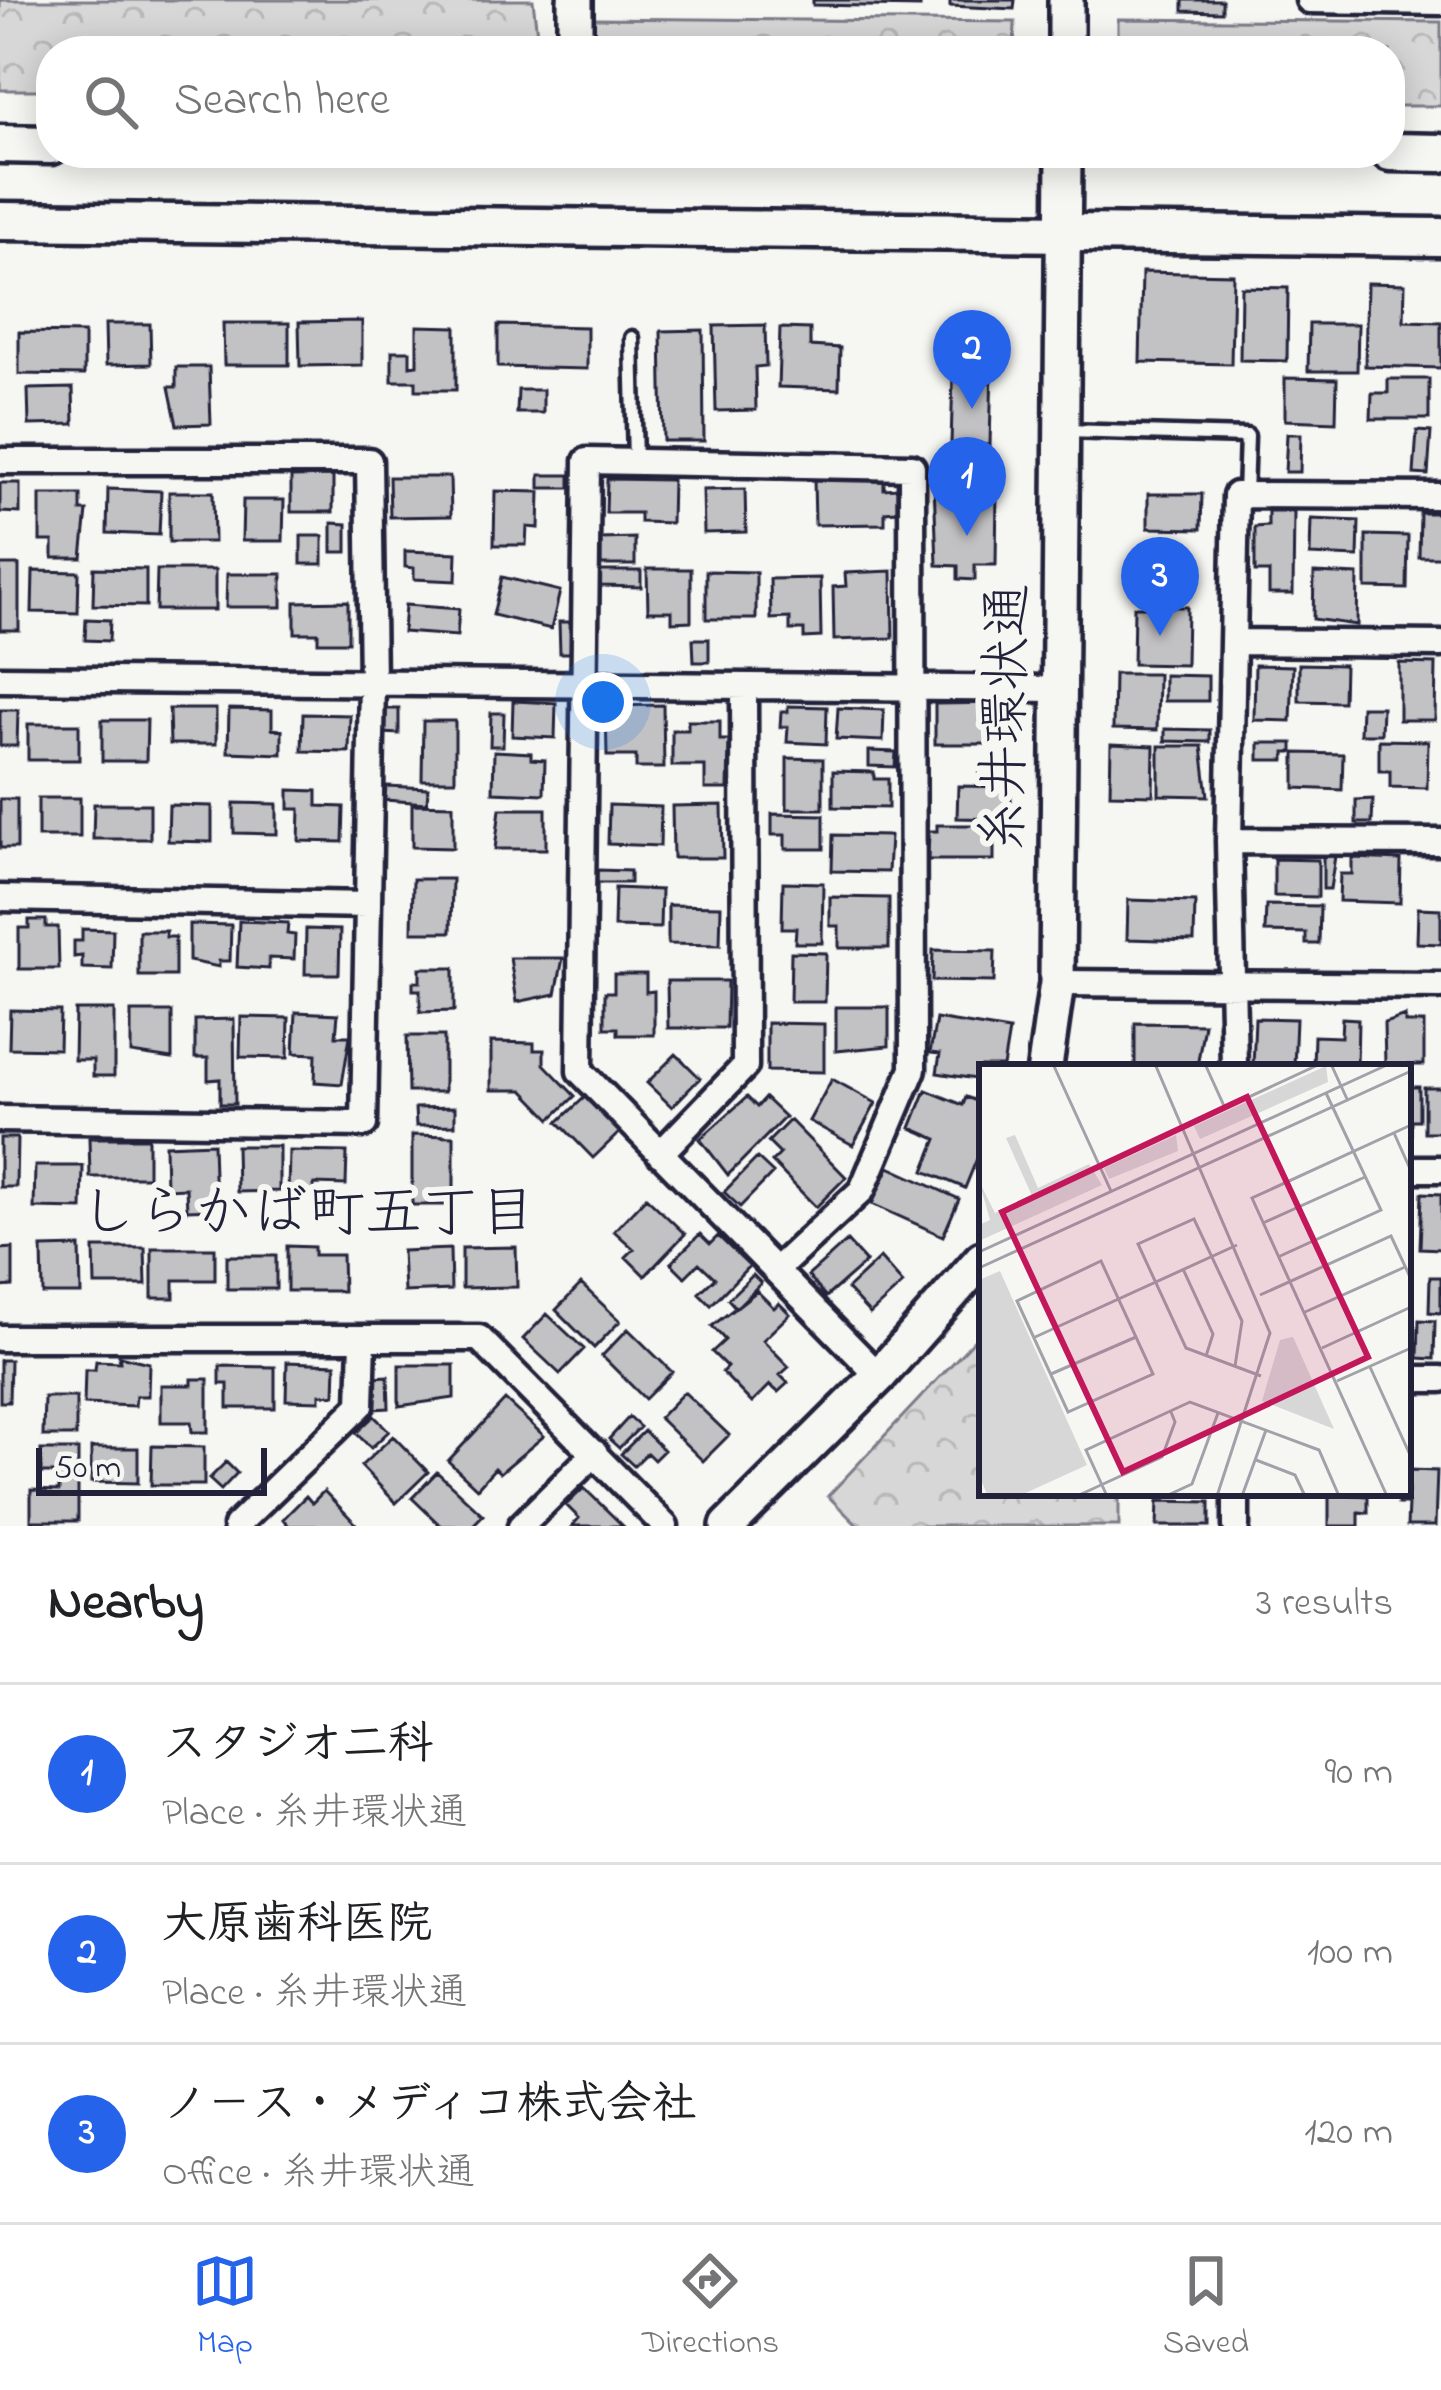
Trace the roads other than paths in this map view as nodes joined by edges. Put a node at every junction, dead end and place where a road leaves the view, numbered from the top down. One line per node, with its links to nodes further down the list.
1 (575, 0): 5 (street)
2 (1066, 0): 6 (street)
3 (1309, 0): 4 (street)
4 (1441, 2)
5 (575, 36)
6 (1066, 36)
7 (0, 144): 8 (main road)
8 (36, 145)
9 (1405, 152): 10 (main road)
10 (1441, 153)
11 (1064, 168): 13 (street, 糸井環状通)
12 (0, 221): 13 (main road)
13 (1064, 234): 14 (main road); 16 (street, 糸井環状通)
14 (1441, 237)
15 (632, 338): 18 (lane)
16 (1063, 431): 19 (lane); 28 (street, 糸井環状通)
17 (0, 461): 24 (street)
18 (635, 462): 25 (street); 27 (street)
19 (1245, 495): 20 (street); 21 (street)
20 (1441, 496)
21 (1233, 642): 22 (street); 29 (street)
22 (1441, 644)
23 (0, 679): 24 (street)
24 (372, 682): 25 (street); 32 (street)
25 (583, 684): 26 (street); 39 (street)
26 (745, 686): 27 (street); 39 (street)
27 (914, 687): 28 (street); 41 (street)
28 (1060, 689): 33 (street, 糸井環状通)
29 (1229, 841): 30 (street); 34 (street)
30 (1441, 842)
31 (0, 898): 32 (street)
32 (368, 905): 38 (street)
33 (1057, 983): 34 (street); 36 (street, 糸井環状通)
34 (1234, 983): 35 (street); 37 (street)
35 (1441, 986)
36 (1045, 1064)
37 (1234, 1064)
38 (0, 1119)
39 (660, 1154): 41 (street)
40 (979, 1261): 44 (street)
41 (777, 1269): 44 (street)
42 (0, 1338): 43 (street)
43 (363, 1340): 47 (street); 48 (street)
44 (879, 1376): 51 (street)
45 (1411, 1378): 46 (street)
46 (1441, 1379)
47 (595, 1454): 49 (street); 50 (street)
48 (236, 1526)
49 (521, 1526)
50 (665, 1526)
51 (728, 1526)

